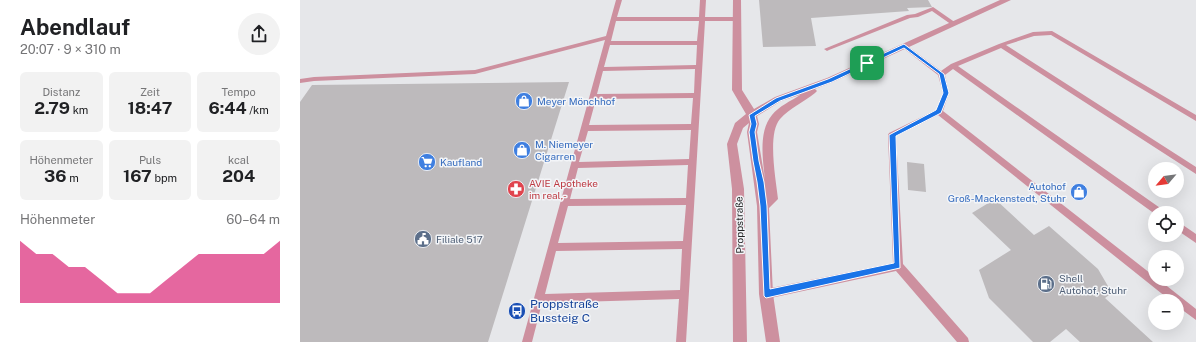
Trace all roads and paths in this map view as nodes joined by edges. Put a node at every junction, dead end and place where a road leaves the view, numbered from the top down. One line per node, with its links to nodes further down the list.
1 (618, 0): 5 (lane)
2 (703, 0): 6 (lane)
3 (737, 0): 7 (street)
4 (1007, 0): 8 (street, Proppstraße)
5 (613, 19): 6 (lane); 9 (lane)
6 (702, 19): 7 (lane); 10 (lane)
7 (736, 19): 23 (street)
8 (954, 24): 12 (street, Proppstraße); 13 (lane)
9 (608, 40): 10 (lane); 16 (lane); 19 (lane)
10 (700, 43): 15 (lane)
11 (1001, 45): 14 (lane); 24 (lane); 30 (lane)
12 (904, 46): 17 (lane); 18 (street, Proppstraße)
13 (827, 49)
14 (952, 66): 17 (lane); 34 (lane)
15 (699, 67): 16 (lane); 20 (lane)
16 (600, 69): 21 (lane)
17 (941, 74): 22 (lane)
18 (830, 80): 23 (street, Proppstraße); 25 (street, Proppstraße)
19 (300, 81)
20 (697, 95): 21 (lane); 26 (lane)
21 (592, 97): 27 (lane)
22 (939, 112): 39 (lane); 43 (lane)
23 (752, 115): 25 (street); 33 (street); 46 (street, Proppstraße)
24 (1196, 118)
25 (774, 119): 33 (street)
26 (695, 127): 27 (lane); 28 (lane)
27 (584, 128): 29 (lane)
28 (693, 162): 29 (lane); 31 (lane)
29 (574, 165): 32 (lane)
30 (1196, 171)
31 (690, 201): 32 (lane); 37 (lane)
32 (564, 203): 38 (lane)
33 (763, 206): 41 (street)
34 (1150, 206)
35 (1184, 230): 36 (lane)
36 (1196, 239)
37 (687, 245): 38 (lane); 40 (lane)
38 (552, 246): 42 (lane)
39 (898, 266): 41 (lane); 48 (lane)
40 (684, 294): 42 (lane); 45 (lane)
41 (766, 294): 47 (street)
42 (538, 299): 44 (lane)
43 (1196, 315)
44 (527, 342)
45 (681, 342)
46 (740, 342)
47 (773, 342)
48 (964, 342)

